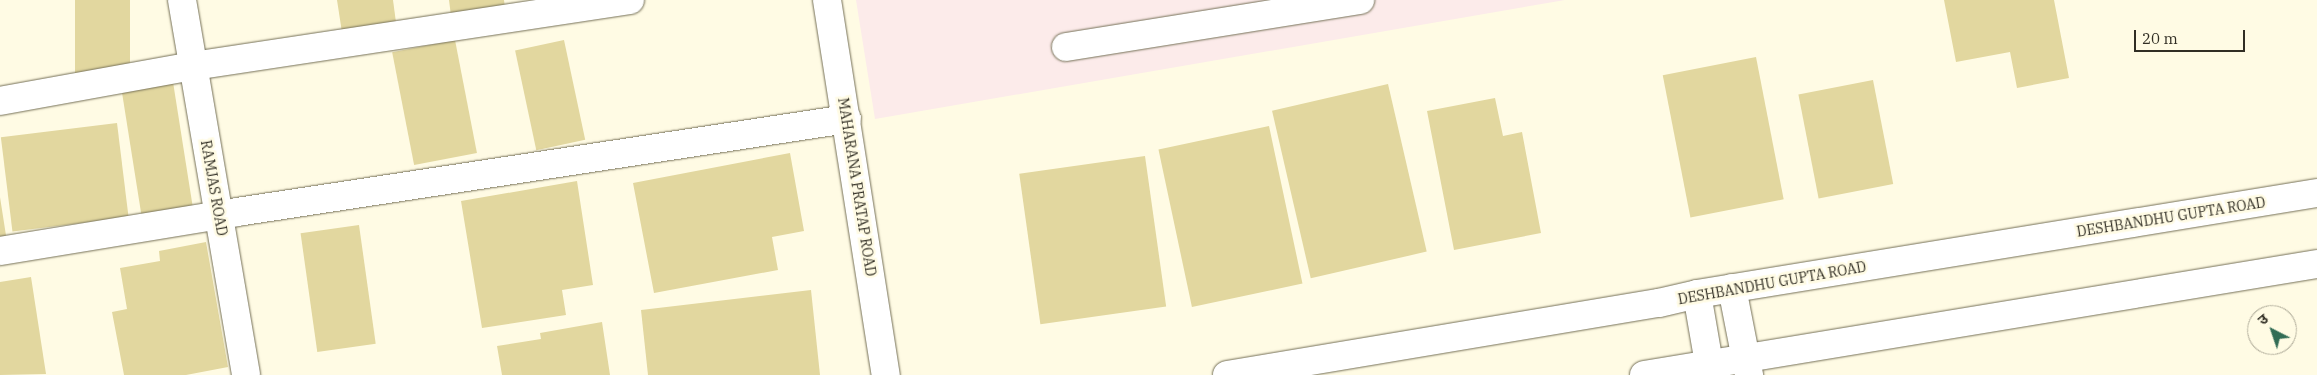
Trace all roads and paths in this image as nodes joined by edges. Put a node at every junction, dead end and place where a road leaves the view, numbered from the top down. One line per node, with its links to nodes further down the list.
1 (182, 0): 6 (street, RAMJAS ROAD)
2 (630, 0): 6 (street)
3 (827, 0): 8 (street, MAHARANA PRATAP ROAD)
4 (1360, 0): 5 (street)
5 (1066, 47)
6 (193, 66): 7 (street); 10 (street, RAMJAS ROAD)
7 (0, 101)
8 (847, 119): 10 (street); 18 (street, MAHARANA PRATAP ROAD)
9 (2317, 193): 13 (street, DESHBANDHU GUPTA ROAD)
10 (218, 214): 11 (street); 17 (street, RAMJAS ROAD)
11 (0, 251)
12 (2317, 264): 15 (street)
13 (1732, 288): 14 (street, DESHBANDHU GUPTA ROAD); 15 (street)
14 (1697, 294): 16 (street); 19 (street, DESHBANDHU GUPTA ROAD)
15 (1748, 367): 16 (street)
16 (1710, 369): 20 (street)
17 (246, 375)
18 (886, 375)
19 (1227, 375)
20 (1644, 375)

